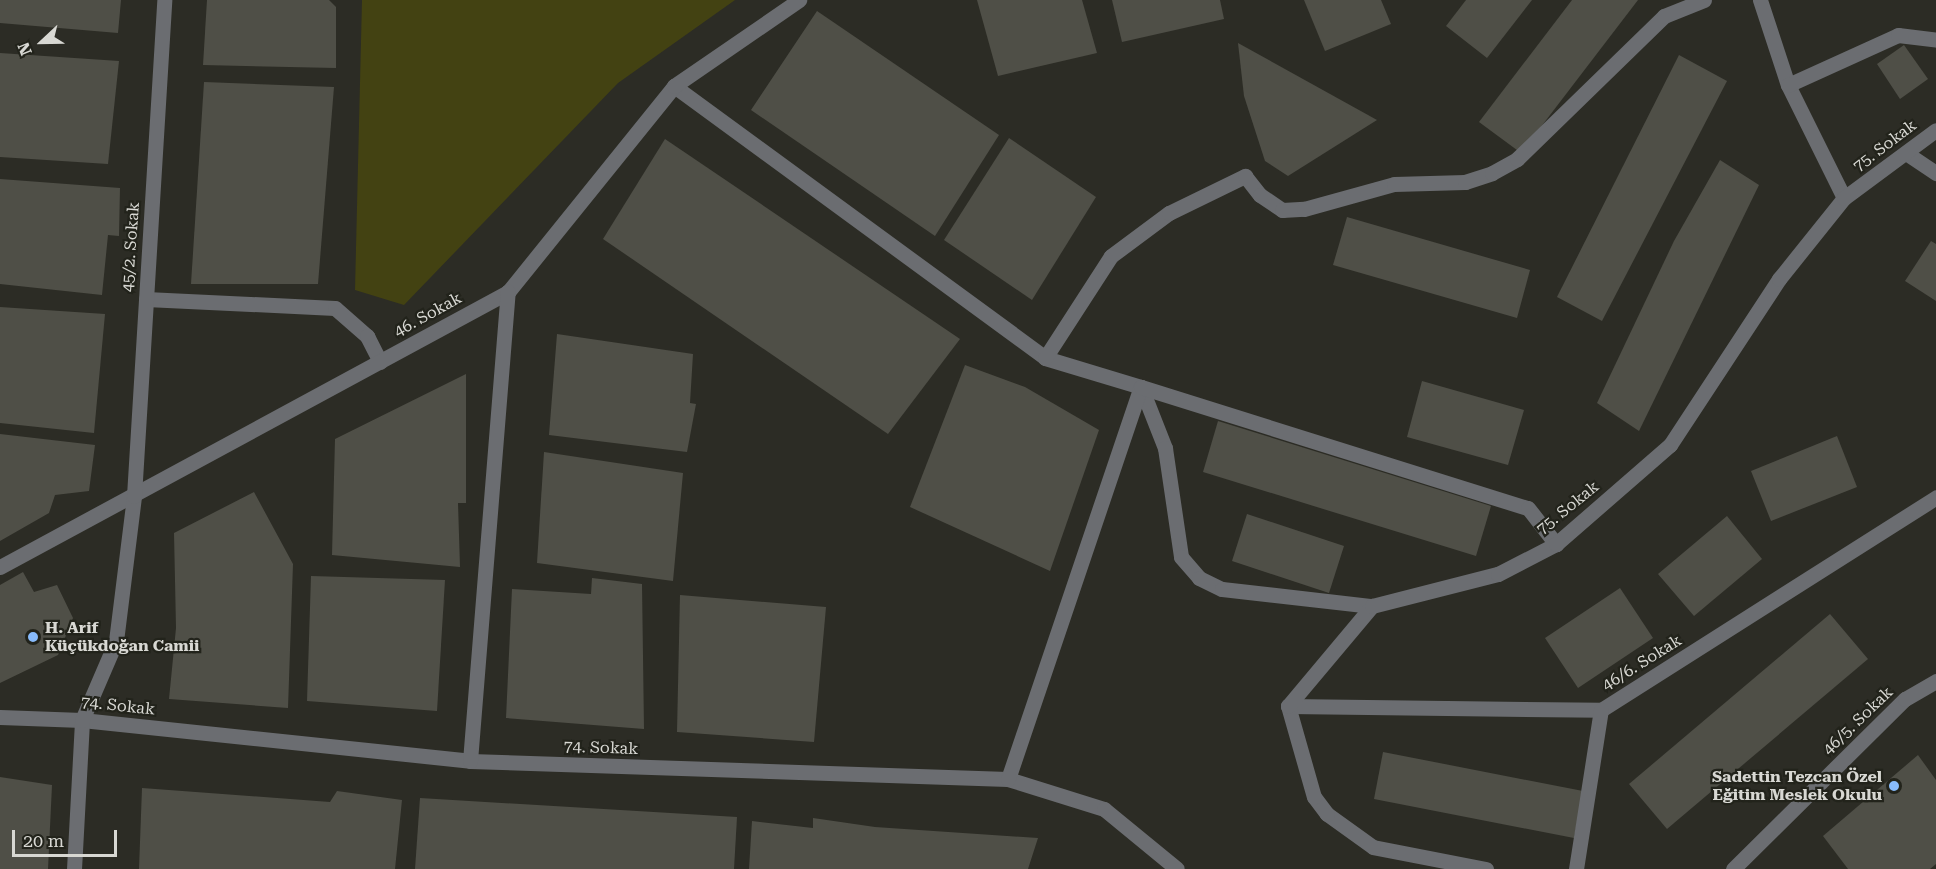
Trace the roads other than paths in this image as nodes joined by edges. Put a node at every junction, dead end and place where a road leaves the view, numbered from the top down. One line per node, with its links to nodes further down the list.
1 (164, 0): 13 (street, 45/2. Sokak)
2 (799, 0): 7 (street, 46. Sokak)
3 (1704, 0): 14 (street)
4 (1760, 0): 6 (street)
5 (1936, 40): 6 (street)
6 (1788, 85): 11 (street)
7 (674, 86): 12 (street, 46. Sokak); 14 (street)
8 (1936, 130): 9 (street, 75. Sokak)
9 (1906, 153): 10 (street); 11 (street, 75. Sokak)
10 (1936, 173)
11 (1844, 198): 19 (street, 75. Sokak)
12 (508, 292): 15 (street, 46. Sokak); 27 (street)
13 (146, 299): 15 (street); 17 (street, 45/2. Sokak)
14 (1045, 358): 16 (street)
15 (380, 362): 17 (street, 46. Sokak)
16 (1141, 387): 19 (street); 21 (street); 28 (street)
17 (134, 496): 20 (street, 46. Sokak); 26 (street, 45/2. Sokak)
18 (1936, 497): 24 (street, 46/6. Sokak)
19 (1556, 544): 21 (street, 75. Sokak)
20 (0, 567)
21 (1372, 606): 23 (street)
22 (1936, 681): 33 (street, 46/5. Sokak)
23 (1288, 706): 24 (street, 46/6. Sokak); 31 (street)
24 (1601, 710): 32 (street)
25 (0, 717): 26 (street, 74. Sokak)
26 (82, 720): 27 (street, 74. Sokak); 29 (street)
27 (470, 761): 28 (street, 74. Sokak)
28 (1008, 779): 30 (street, 74. Sokak)
29 (74, 869)
30 (1177, 869)
31 (1486, 869)
32 (1576, 869)
33 (1733, 869)

